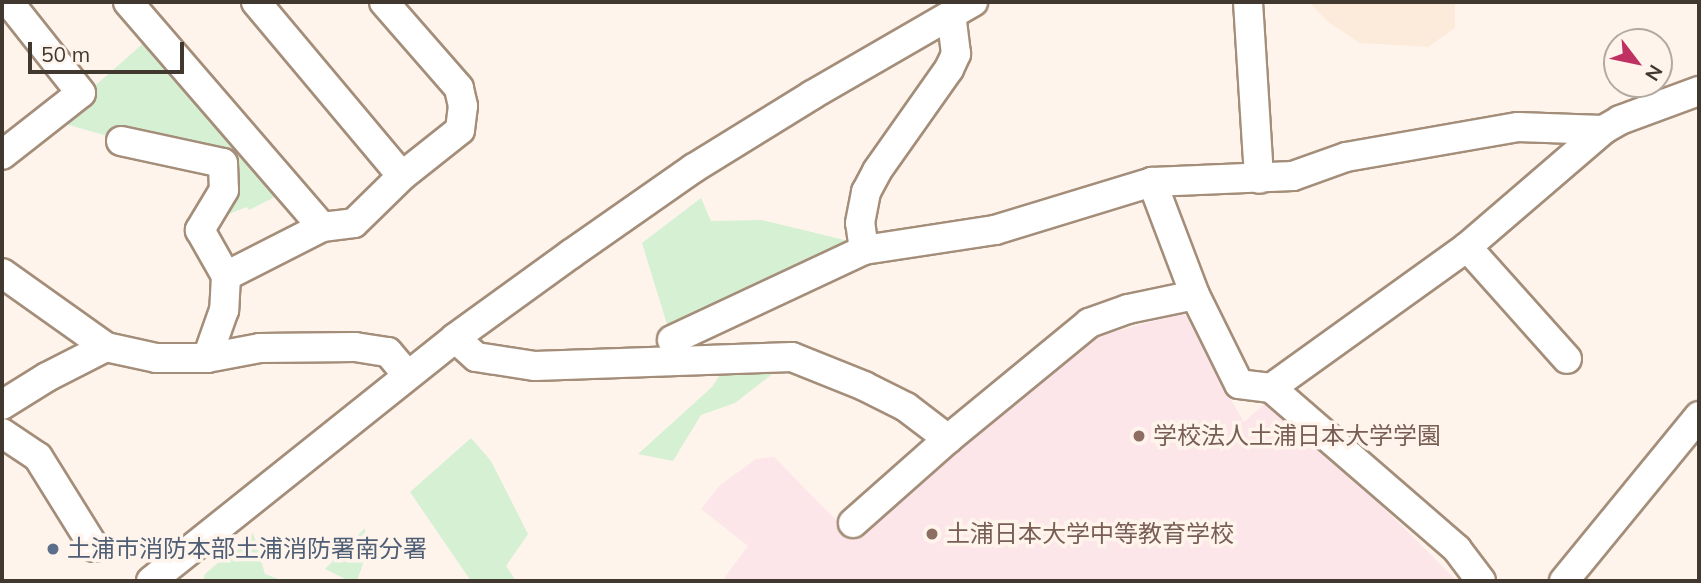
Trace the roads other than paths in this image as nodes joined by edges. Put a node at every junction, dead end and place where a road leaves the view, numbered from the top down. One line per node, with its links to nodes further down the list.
1 (9, 2): 10 (street)
2 (128, 2): 14 (street)
3 (256, 2): 11 (street)
4 (384, 2): 11 (street)
5 (1248, 2): 12 (street)
6 (962, 8): 16 (street); 20 (street)
7 (1699, 91): 8 (street)
8 (1603, 130): 12 (street); 15 (street)
9 (121, 141): 18 (street)
10 (2, 155)
11 (402, 176): 14 (street)
12 (1259, 179): 13 (street)
13 (1152, 182): 16 (street); 19 (street)
14 (321, 227): 18 (street)
15 (1467, 247): 24 (street); 26 (street)
16 (864, 250): 21 (street)
17 (2, 273): 22 (street)
18 (226, 276): 23 (street)
19 (1195, 295): 26 (street); 30 (street)
20 (455, 338): 25 (street); 30 (street)
21 (673, 341)
22 (106, 347): 23 (street); 27 (street)
23 (207, 358): 25 (street)
24 (1567, 359)
25 (407, 375): 33 (street)
26 (1271, 388): 34 (street)
27 (2, 405)
28 (1699, 416): 35 (street)
29 (2, 433): 32 (street)
30 (948, 439): 31 (street)
31 (853, 523)
32 (94, 547)
33 (162, 578)
34 (1481, 581)
35 (1564, 581)

